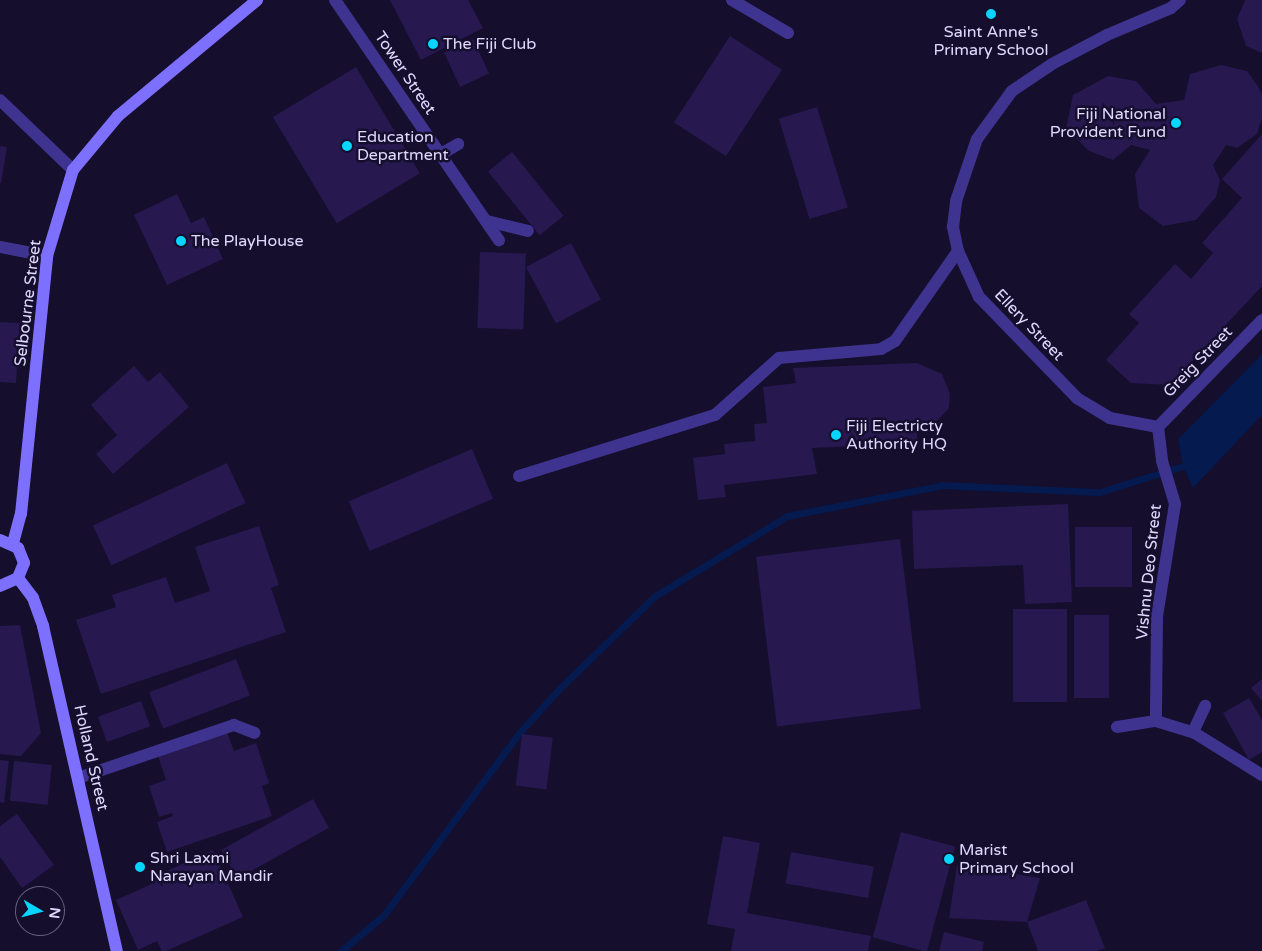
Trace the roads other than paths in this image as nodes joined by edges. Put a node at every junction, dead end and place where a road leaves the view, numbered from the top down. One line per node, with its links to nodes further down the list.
1 (257, 0): 9 (main road, Selbourne Street)
2 (335, 0): 8 (street, Tower Street)
3 (732, 0): 5 (street)
4 (1180, 0): 14 (street, Ellery Street)
5 (788, 33)
6 (0, 100): 9 (street)
7 (458, 144): 8 (street)
8 (441, 154): 10 (street, Tower Street)
9 (73, 170): 15 (main road, Selbourne Street)
10 (486, 222): 11 (street); 12 (street, Tower Street)
11 (528, 230)
12 (499, 240)
13 (0, 247): 15 (street)
14 (958, 250): 17 (street, Ellery Street); 18 (street)
15 (47, 256): 19 (main road, Selbourne Street)
16 (1262, 320): 17 (street, Greig Street)
17 (1158, 427): 23 (street, Vishnu Deo Street)
18 (518, 476)
19 (6, 542): 20 (main road)
20 (18, 578): 21 (main road); 28 (main road, Holland Street)
21 (0, 586)
22 (1205, 706): 25 (street)
23 (1156, 721): 24 (street); 25 (street)
24 (1117, 727)
25 (1193, 732): 27 (street)
26 (255, 734): 28 (street)
27 (1262, 775)
28 (78, 778): 29 (main road, Holland Street)
29 (117, 951)

